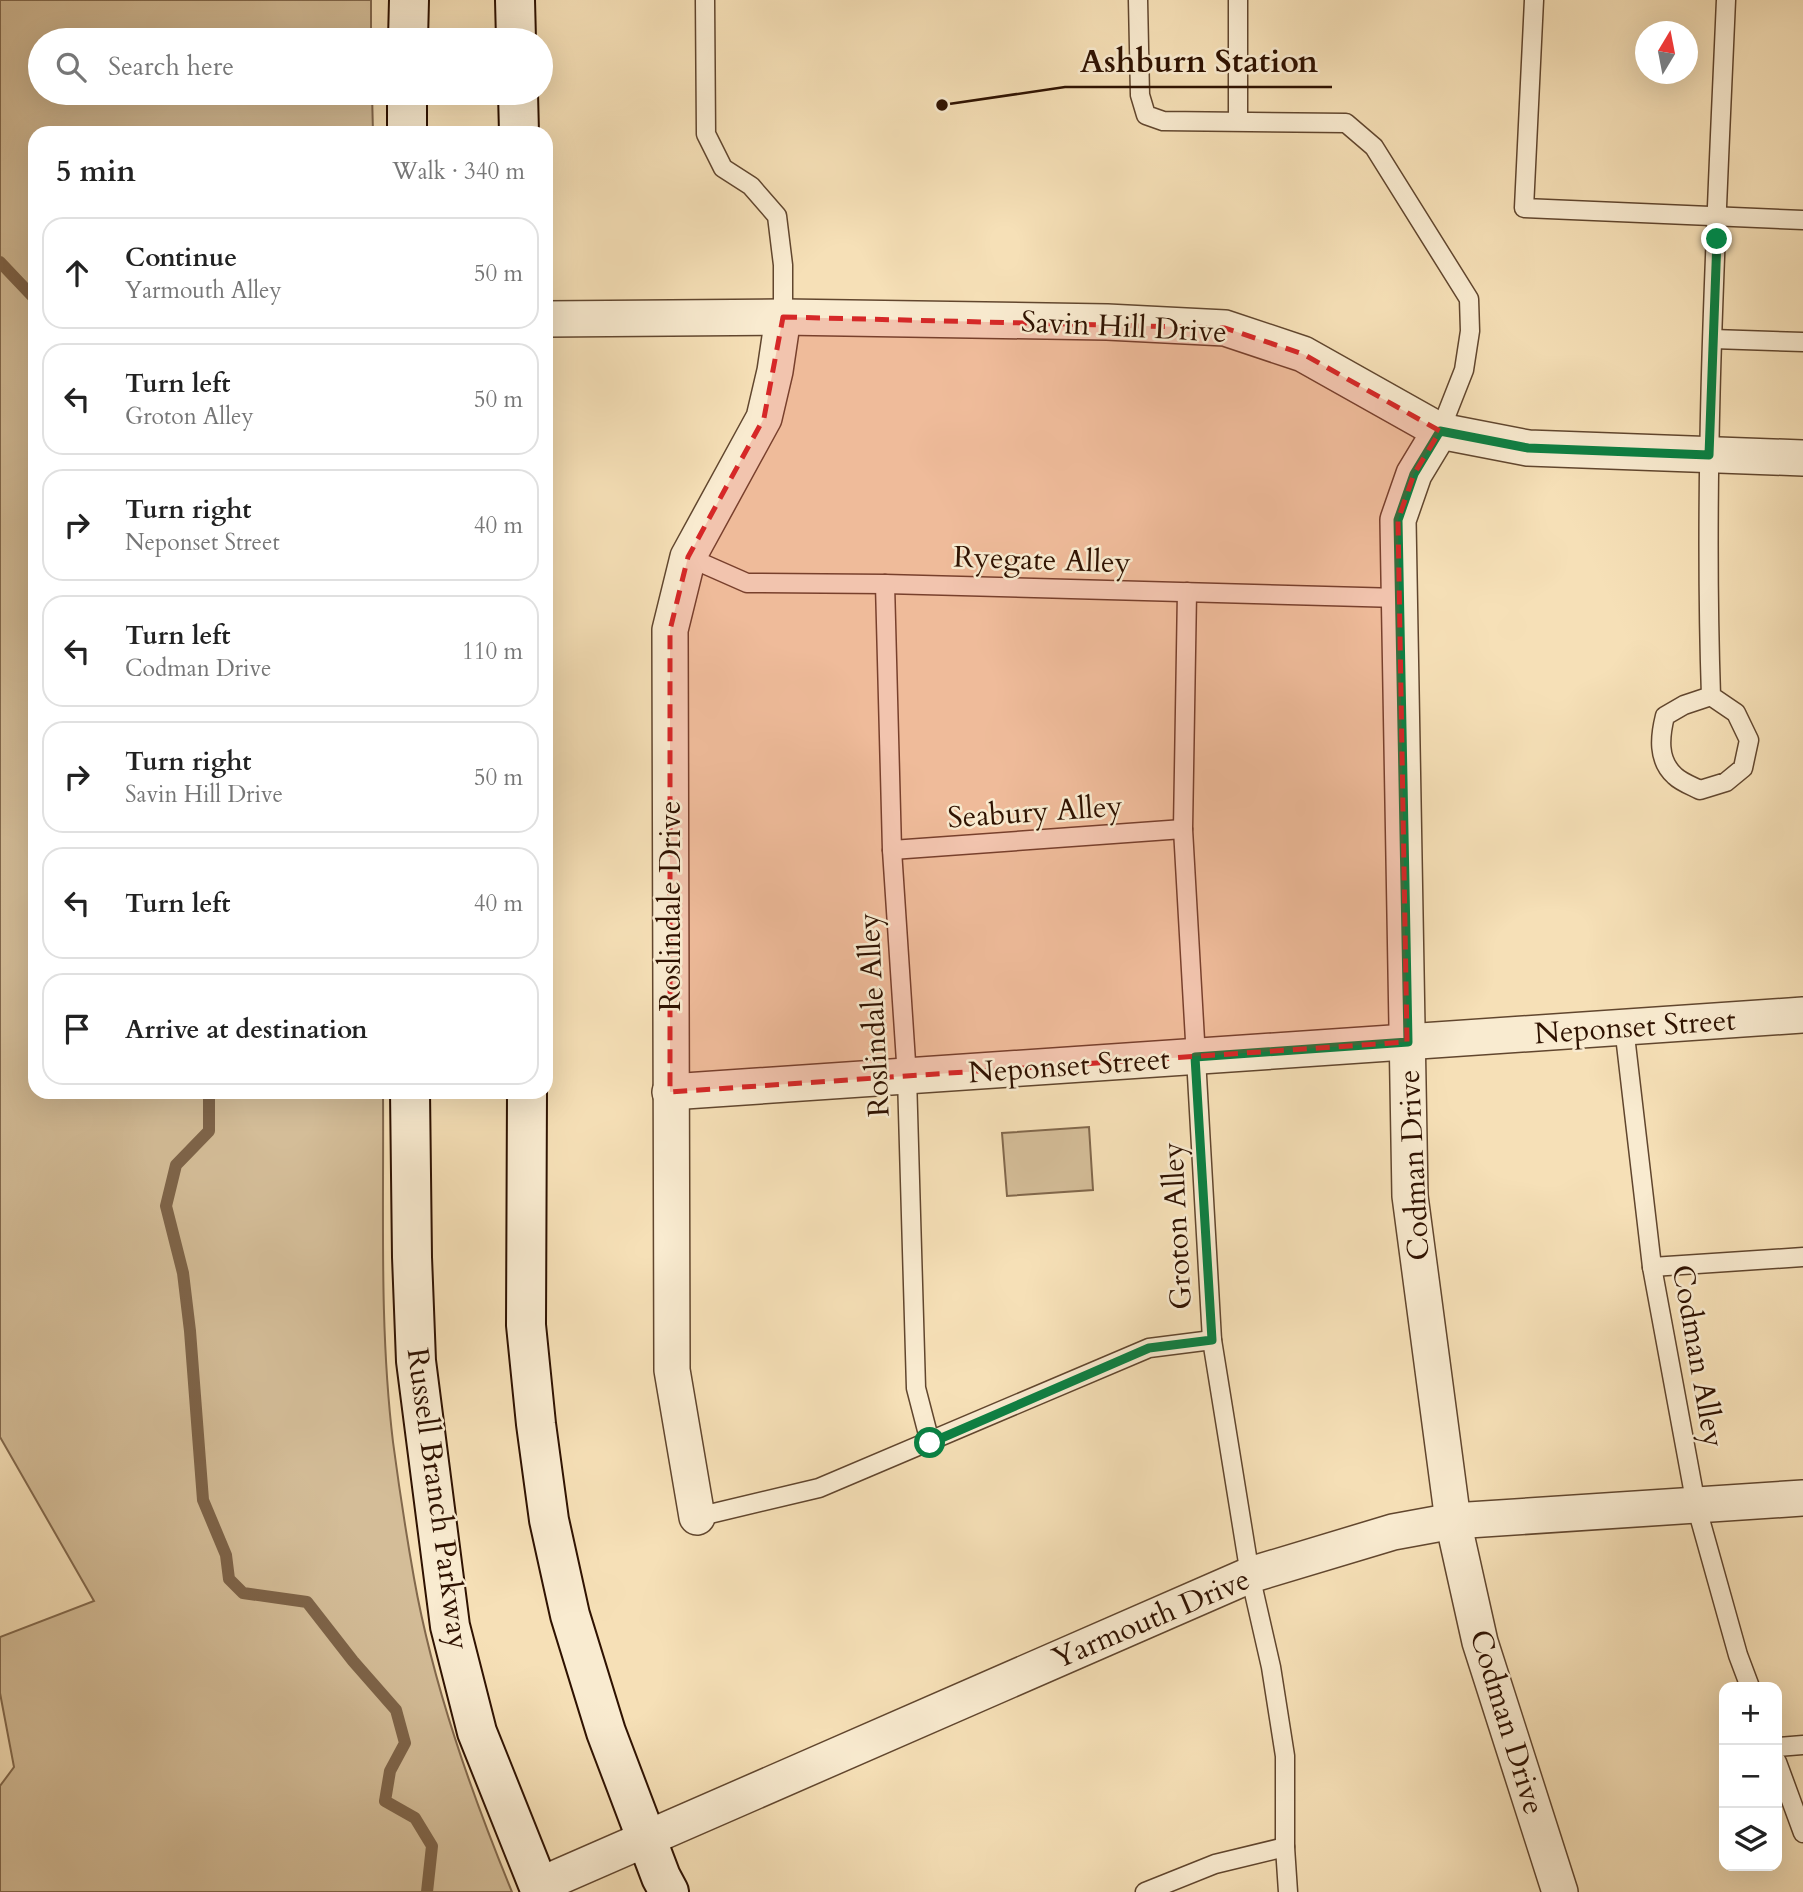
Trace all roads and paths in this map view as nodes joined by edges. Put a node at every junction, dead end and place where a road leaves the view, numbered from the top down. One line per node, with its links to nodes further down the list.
1 (409, 0): 8 (main road)
2 (515, 0): 9 (main road)
3 (705, 0): 17 (lane)
4 (1138, 0): 12 (lane)
5 (1238, 0): 12 (lane)
6 (1534, 0): 15 (lane)
7 (1726, 0): 15 (lane)
8 (408, 28)
9 (516, 28)
10 (407, 105): 13 (main road)
11 (518, 105): 14 (main road)
12 (1238, 121): 21 (lane)
13 (407, 126)
14 (519, 126)
15 (1718, 217): 16 (lane); 19 (lane)
16 (1803, 220)
17 (783, 317): 18 (street, Savin Hill Drive); 21 (street, Savin Hill Drive); 24 (street, Roslindale Drive)
18 (553, 319)
19 (1713, 339): 20 (lane); 22 (lane)
20 (1803, 342)
21 (1440, 431): 22 (street, Savin Hill Drive); 27 (street, Codman Drive)
22 (1709, 455): 23 (street, Savin Hill Drive); 28 (lane)
23 (1803, 458)
24 (688, 557): 25 (lane, Ryegate Alley); 36 (street, Roslindale Drive)
25 (885, 584): 26 (lane, Ryegate Alley); 30 (lane, Roslindale Alley)
26 (1187, 592): 27 (lane, Ryegate Alley); 29 (lane, Groton Alley)
27 (1399, 598): 33 (street, Codman Drive)
28 (1711, 696): 28 (lane)
29 (1182, 829): 30 (lane, Seabury Alley); 34 (lane, Groton Alley)
30 (892, 850): 35 (lane, Roslindale Alley)
31 (1803, 1015): 32 (street, Neponset Street)
32 (1624, 1027): 33 (street, Neponset Street); 40 (lane, Codman Alley)
33 (1408, 1042): 34 (street, Neponset Street); 46 (street, Codman Drive)
34 (1195, 1057): 35 (street, Neponset Street); 41 (lane, Groton Alley)
35 (907, 1077): 36 (street, Neponset Street); 42 (lane, Roslindale Alley)
36 (670, 1092): 45 (street, Roslindale Drive)
37 (410, 1099): 55 (main road, Russell Branch Parkway)
38 (527, 1099): 53 (main road)
39 (1803, 1257): 40 (lane)
40 (1653, 1267): 44 (lane, Codman Alley)
41 (1212, 1340): 42 (lane); 47 (lane, Groton Alley)
42 (930, 1443): 45 (lane)
43 (1803, 1498): 44 (street, Yarmouth Drive)
44 (1696, 1505): 46 (street, Yarmouth Drive); 48 (lane, Codman Alley)
45 (697, 1517)
46 (1453, 1521): 47 (street, Yarmouth Drive); 59 (street, Codman Drive)
47 (1250, 1575): 53 (street, Yarmouth Drive); 54 (lane, Groton Alley)
48 (1748, 1682)
49 (1803, 1745): 50 (lane)
50 (1782, 1747)
51 (1782, 1776): 52 (lane)
52 (1803, 1833)
53 (647, 1839): 55 (street, Yarmouth Drive); 56 (main road)
54 (1285, 1847): 57 (lane); 58 (lane, Groton Alley)
55 (540, 1889)
56 (669, 1892)
57 (1145, 1892)
58 (1288, 1892)
59 (1560, 1892)

